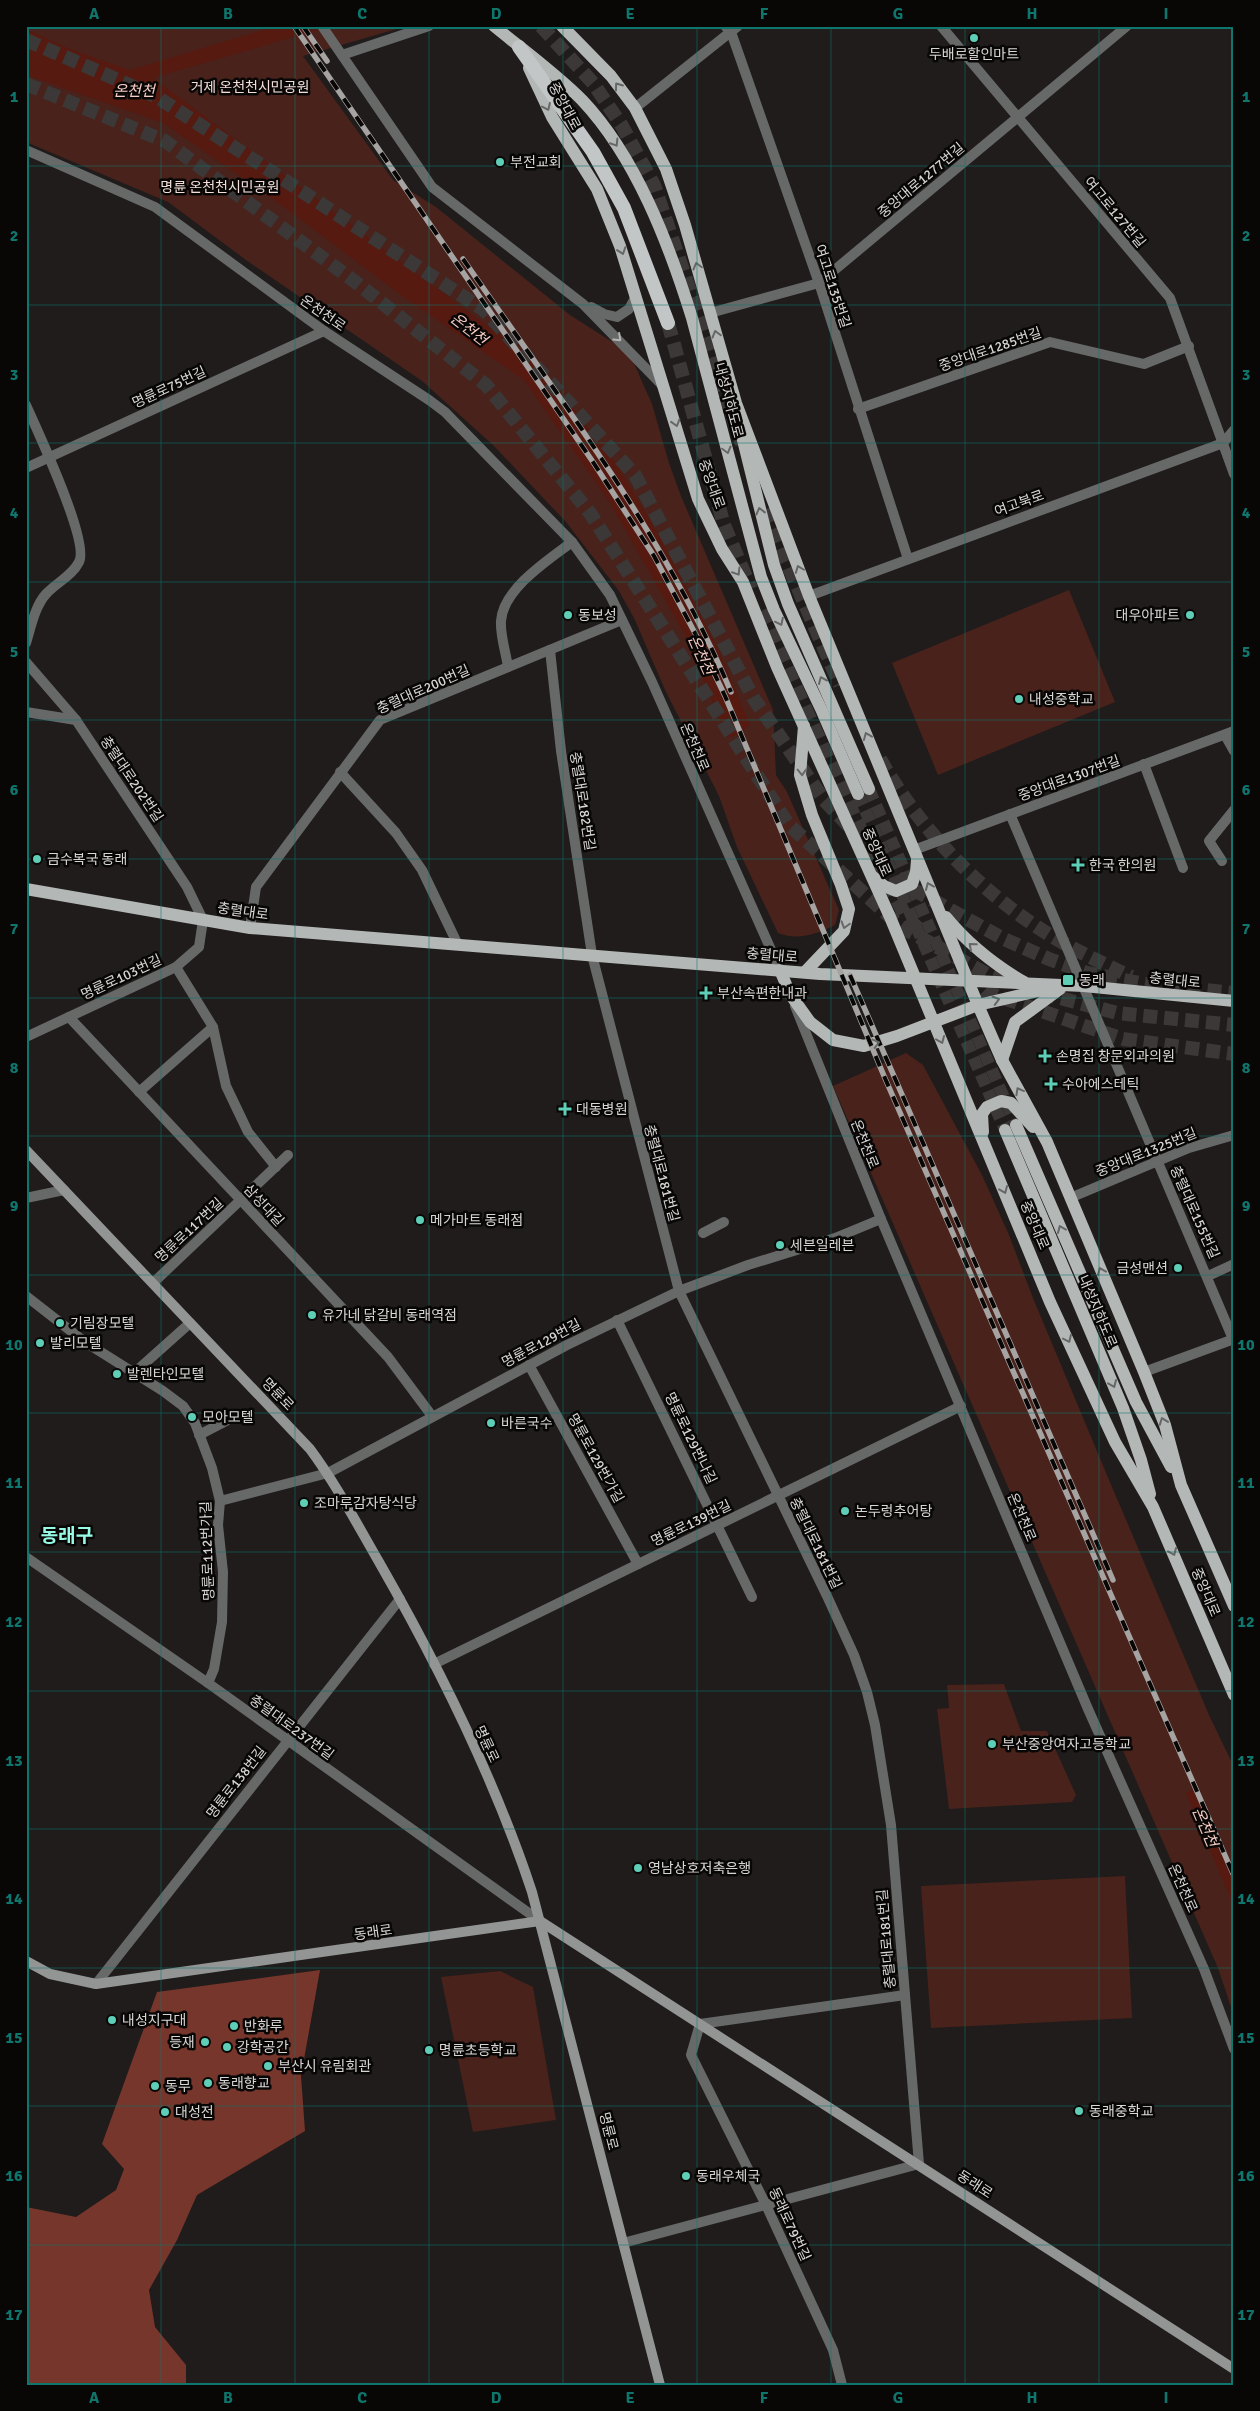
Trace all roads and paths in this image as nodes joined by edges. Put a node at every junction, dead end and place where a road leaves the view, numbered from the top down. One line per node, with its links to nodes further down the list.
1 (322, 26): 9 (street)
2 (429, 26): 9 (street)
3 (494, 26): 8 (main road, 중앙대로)
4 (562, 26): 10 (main road, 중앙대로, one-way to 4)
5 (941, 26): 11 (street, 여고로127번길)
6 (1127, 26): 11 (street, 중앙대로1277번길)
7 (731, 28): 10 (street); 13 (street, 여고로135번길)
8 (520, 47): 14 (main road, 중앙대로, one-way to 14); 17 (highway); 21 (main road, 내성지하도로, one-way to 21)
9 (342, 55): 15 (street)
10 (635, 108): 16 (main road, 중앙대로, one-way to 10)
11 (1017, 118): 13 (street, 중앙대로1277번길); 19 (street, 여고로127번길)
12 (26, 150): 18 (street, 온천천로)
13 (819, 283): 16 (street, 중앙대로1277번길); 23 (street, 여고로135번길)
14 (636, 296): 15 (street); 20 (main road, 중앙대로)
15 (583, 304): 20 (street, one-way to 20)
16 (710, 312): 21 (main road, 중앙대로, one-way to 16)
17 (668, 323)
18 (324, 332): 26 (street, 명륜로75번길); 29 (street, 온천천로)
19 (1189, 346): 23 (street, 중앙대로1285번길); 25 (street, 여고로127번길)
20 (666, 389): 39 (main road, 중앙대로, one-way to 39)
21 (736, 403): 31 (main road, 중앙대로, one-way to 21)
22 (26, 405): 26 (street)
23 (858, 409): 30 (street, 여고로135번길)
24 (1234, 430): 25 (street, 여고북로)
25 (1223, 443): 28 (street, 여고로127번길); 30 (street, 여고북로)
26 (50, 458): 27 (street, 명륜로75번길); 33 (street)
27 (26, 468)
28 (1234, 474)
29 (572, 542): 32 (street, 온천천로); 36 (street)
30 (908, 559): 31 (street, 여고북로)
31 (809, 596): 46 (main road, 중앙대로, one-way to 31)
32 (622, 620): 34 (street, 충렬대로200번길); 57 (street, 온천천로)
33 (26, 643)
34 (550, 650): 36 (street, 충렬대로200번길); 55 (street, 충렬대로182번길)
35 (26, 662): 38 (street, 충렬대로202번길)
36 (508, 667): 43 (street, 충렬대로200번길)
37 (26, 712): 38 (street)
38 (76, 720): 52 (street, 충렬대로202번길)
39 (804, 723): 49 (main road, 중앙대로); 58 (main road, one-way to 58)
40 (1229, 733): 41 (street); 42 (street, 중앙대로1307번길)
41 (1234, 751)
42 (1144, 764): 45 (street, 중앙대로1307번길); 48 (street)
43 (340, 772): 53 (street, 충렬대로200번길); 54 (street)
44 (1234, 810): 47 (street)
45 (1010, 814): 46 (street, 중앙대로1307번길); 63 (street)
46 (915, 853): 49 (main road); 51 (main road, 중앙대로, one-way to 46)
47 (1222, 860)
48 (1183, 868)
49 (871, 876): 59 (main road, 중앙대로)
50 (26, 889): 52 (main road, 충렬대로)
51 (939, 909): 60 (main road, 중앙대로); 61 (main road, one-way to 51)
52 (203, 920): 53 (main road, 충렬대로); 56 (street, 명륜로103번길)
53 (250, 928): 54 (main road, 충렬대로)
54 (458, 945): 55 (main road, 충렬대로)
55 (592, 956): 57 (main road, 충렬대로); 90 (street, 충렬대로181번길)
56 (176, 967): 67 (street, 명륜로103번길); 69 (street)
57 (785, 971): 58 (main road, 충렬대로); 64 (main road)
58 (804, 972): 59 (main road, 충렬대로)
59 (916, 979): 60 (main road, 충렬대로); 68 (main road, 중앙대로)
60 (968, 980): 61 (main road, 충렬대로); 66 (main road, 중앙대로)
61 (1026, 984): 62 (main road, 충렬대로)
62 (1066, 985): 63 (main road, 충렬대로); 66 (main road, one-way to 62); 71 (main road)
63 (1084, 986): 65 (main road, 충렬대로); 78 (street, 충렬대로155번길)
64 (790, 994): 68 (main road, one-way to 68); 84 (street, 온천천로)
65 (1234, 1001)
66 (978, 1006): 68 (main road); 71 (main road, 중앙대로)
67 (69, 1017): 70 (street, 명륜로103번길); 72 (street, 삼성대길)
68 (934, 1022): 75 (main road, 중앙대로, one-way to 75)
69 (213, 1027): 72 (street); 79 (street)
70 (26, 1037)
71 (1002, 1060): 74 (main road, 중앙대로, one-way to 71)
72 (139, 1092): 83 (street, 삼성대길)
73 (1234, 1136): 78 (street, 중앙대로1325번길)
74 (1047, 1142): 75 (main road); 82 (main road, 중앙대로)
75 (985, 1144): 106 (main road, 중앙대로, one-way to 106)
76 (26, 1150): 80 (main road, 명륜로)
77 (288, 1155): 79 (street, 명륜로117번길)
78 (1157, 1161): 82 (street, 중앙대로1325번길); 88 (street, 충렬대로155번길)
79 (276, 1167): 83 (street, 명륜로117번길)
80 (64, 1190): 81 (street); 89 (main road, 명륜로)
81 (26, 1198)
82 (1070, 1198): 96 (main road, 중앙대로, one-way to 82)
83 (241, 1200): 89 (street, 명륜로117번길); 99 (street, 삼성대길)
84 (881, 1219): 90 (street, 명륜로129번길); 98 (street, 온천천로)
85 (724, 1222): 86 (street)
86 (703, 1233)
87 (1234, 1264): 88 (street)
88 (1208, 1276): 94 (street, 충렬대로155번길)
89 (152, 1283): 93 (main road, 명륜로)
90 (679, 1291): 92 (street, 명륜로129번길); 104 (street, 충렬대로181번길)
91 (26, 1296): 97 (street, 명륜로112번가길)
92 (617, 1320): 95 (street, 명륜로129번길); 107 (street, 명륜로129번나길)
93 (190, 1323): 97 (street); 102 (main road, 명륜로)
94 (1234, 1339): 96 (street)
95 (529, 1365): 99 (street, 명륜로129번길); 109 (street, 명륜로129번가길)
96 (1144, 1372): 103 (main road, 중앙대로, one-way to 96)
97 (134, 1373): 101 (street, 명륜로112번가길)
98 (961, 1406): 104 (street, 명륜로139번길); 122 (street, 온천천로)
99 (432, 1416): 102 (street, 명륜로129번길)
100 (226, 1421): 101 (street)
101 (200, 1435): 105 (street, 명륜로112번가길)
102 (328, 1473): 105 (street, 명륜로129번길); 111 (main road, 명륜로)
103 (1181, 1485): 106 (main road, 내성지하도로, one-way to 106); 112 (main road, 중앙대로)
104 (777, 1496): 107 (street, 명륜로139번길); 120 (street, 충렬대로181번길)
105 (220, 1501): 114 (street, 명륜로112번가길)
106 (1153, 1508): 115 (main road, 중앙대로, one-way to 115)
107 (718, 1525): 109 (street, 명륜로139번길); 110 (street, 명륜로129번나길)
108 (26, 1557): 114 (street, 충렬대로237번길)
109 (638, 1564): 113 (street, 명륜로139번길)
110 (752, 1597)
111 (400, 1599): 113 (main road, 명륜로); 116 (street, 명륜로138번길)
112 (1234, 1606)
113 (434, 1664): 117 (main road, 명륜로)
114 (208, 1683): 116 (street, 충렬대로237번길)
115 (1234, 1695)
116 (287, 1740): 117 (street, 충렬대로237번길); 119 (street, 명륜로138번길)
117 (540, 1921): 119 (main road, 동래로); 121 (main road, 동래로); 125 (main road, 명륜로)
118 (26, 1961): 119 (main road, 동래로)
119 (96, 1984)
120 (905, 1995): 121 (street); 123 (street, 충렬대로181번길)
121 (700, 2024): 123 (main road, 동래로); 124 (street, 동래로79번길)
122 (1234, 2049)
123 (919, 2164): 124 (street); 126 (main road, 동래로)
124 (766, 2205): 125 (street); 128 (street, 동래로79번길)
125 (624, 2243): 127 (main road, 명륜로)
126 (1234, 2369)
127 (660, 2385)
128 (842, 2385)

